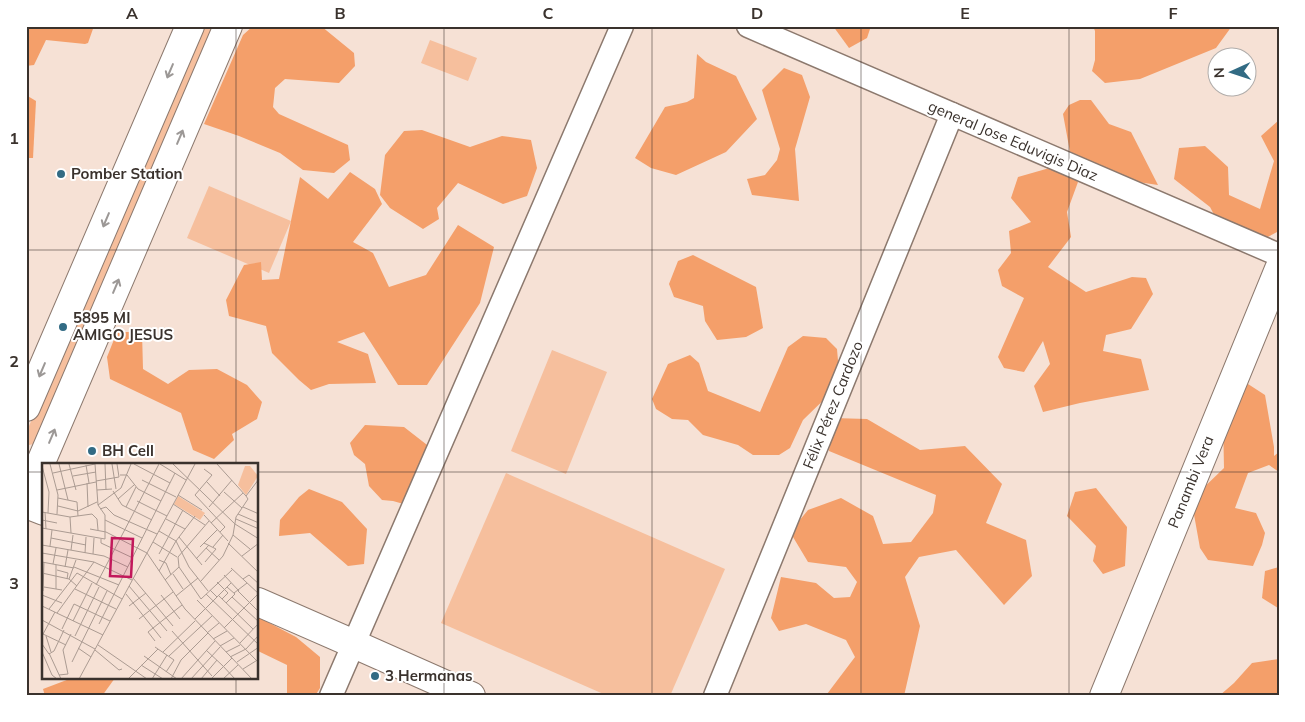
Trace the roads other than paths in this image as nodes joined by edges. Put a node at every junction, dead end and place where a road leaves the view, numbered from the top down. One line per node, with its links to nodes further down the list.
1 (190, 26): 8 (main road, one-way to 8)
2 (228, 26): 9 (main road, one-way to 2)
3 (622, 26): 13 (street)
4 (748, 26): 5 (street, general Jose Eduvigis Diaz)
5 (952, 114): 6 (street, general Jose Eduvigis Diaz); 16 (street, Félix Pérez Cardozo)
6 (1279, 255)
7 (1279, 269): 17 (main road, Panambi Vera)
8 (26, 407)
9 (26, 497)
10 (26, 504): 11 (main road)
11 (42, 510)
12 (259, 602): 13 (main road)
13 (354, 644): 14 (street); 15 (main road)
14 (331, 696)
15 (470, 696)
16 (715, 696)
17 (1104, 696)

